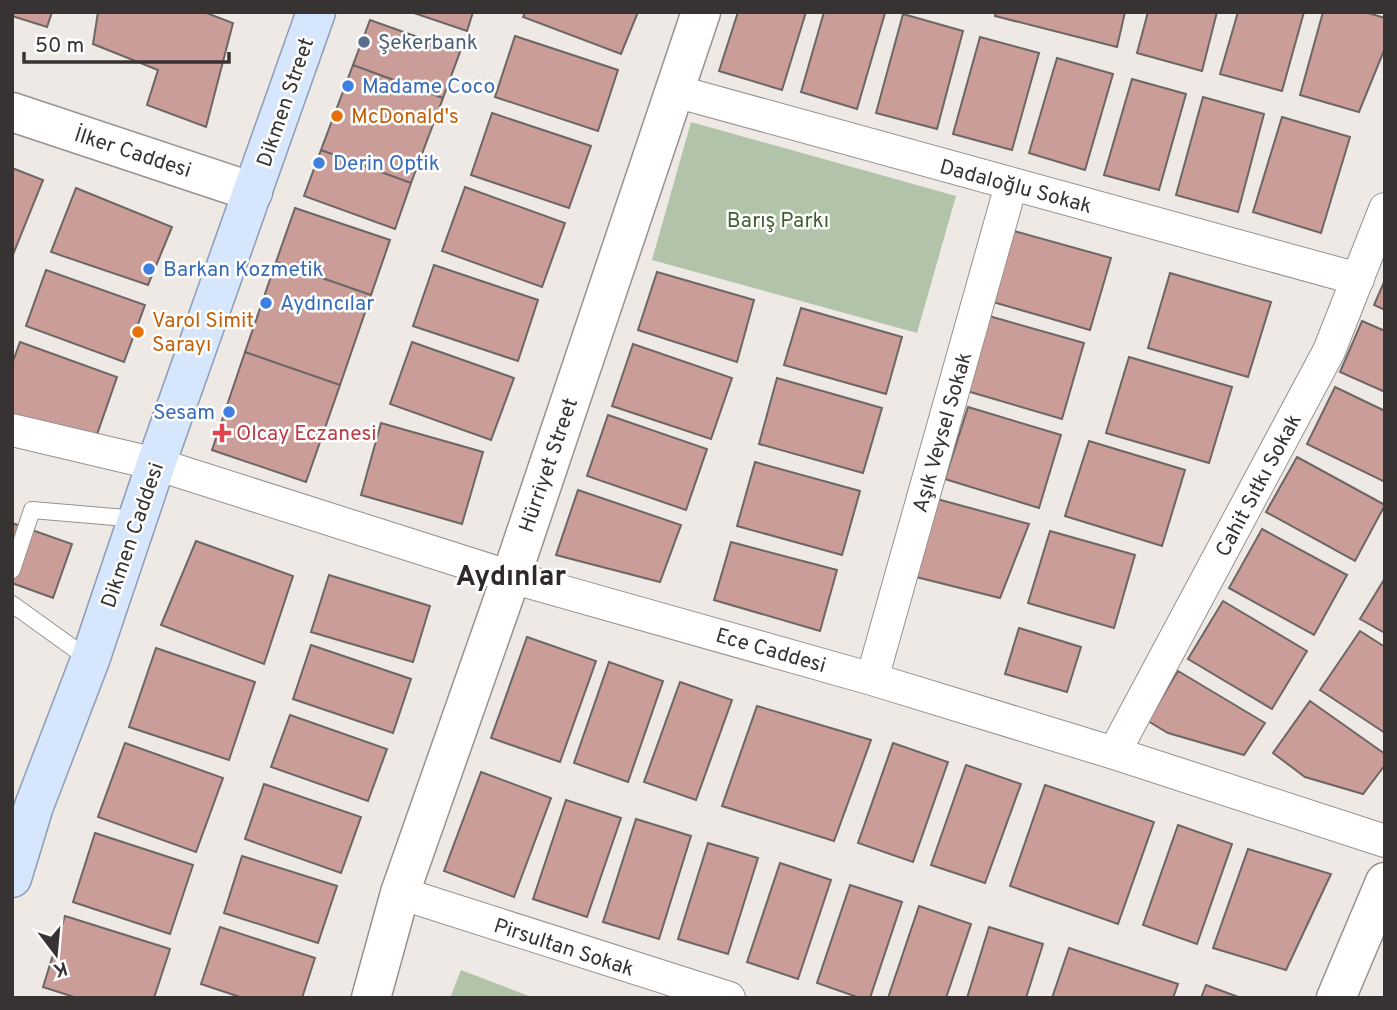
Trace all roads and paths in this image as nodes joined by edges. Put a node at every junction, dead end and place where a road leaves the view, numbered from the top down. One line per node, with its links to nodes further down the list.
1 (316, 12): 6 (main road, Dikmen Street)
2 (701, 12): 3 (street, Hürriyet Street)
3 (674, 91): 5 (street, Dadaloğlu Sokak); 13 (street, Hürriyet Street)
4 (12, 112): 6 (street, İlker Caddesi)
5 (1011, 184): 8 (street, Dadaloğlu Sokak); 16 (street, Aşık Veysel Sokak)
6 (253, 192): 10 (main road, Dikmen Caddesi)
7 (1385, 209): 8 (street, Cahit Sıtkı Sokak)
8 (1357, 279): 17 (street, Cahit Sıtkı Sokak)
9 (12, 430): 10 (street, Ece Caddesi)
10 (156, 464): 11 (main road, Dikmen Caddesi); 13 (street, Ece Caddesi)
11 (138, 520): 12 (lane); 15 (main road, Dikmen Caddesi)
12 (12, 570)
13 (510, 577): 16 (street, Ece Caddesi); 21 (street, Hürriyet Street)
14 (12, 604): 15 (lane)
15 (90, 660): 19 (main road, Dikmen Caddesi)
16 (872, 679): 17 (street, Ece Caddesi)
17 (1114, 753): 18 (street, Ece Caddesi)
18 (1385, 841)
19 (12, 878)
20 (1385, 882): 25 (street)
21 (400, 893): 22 (street, Pirsultan Sokak); 23 (street, Hürriyet Street)
22 (682, 991): 24 (street, Pirsultan Sokak)
23 (371, 998)
24 (729, 998)
25 (1336, 998)

